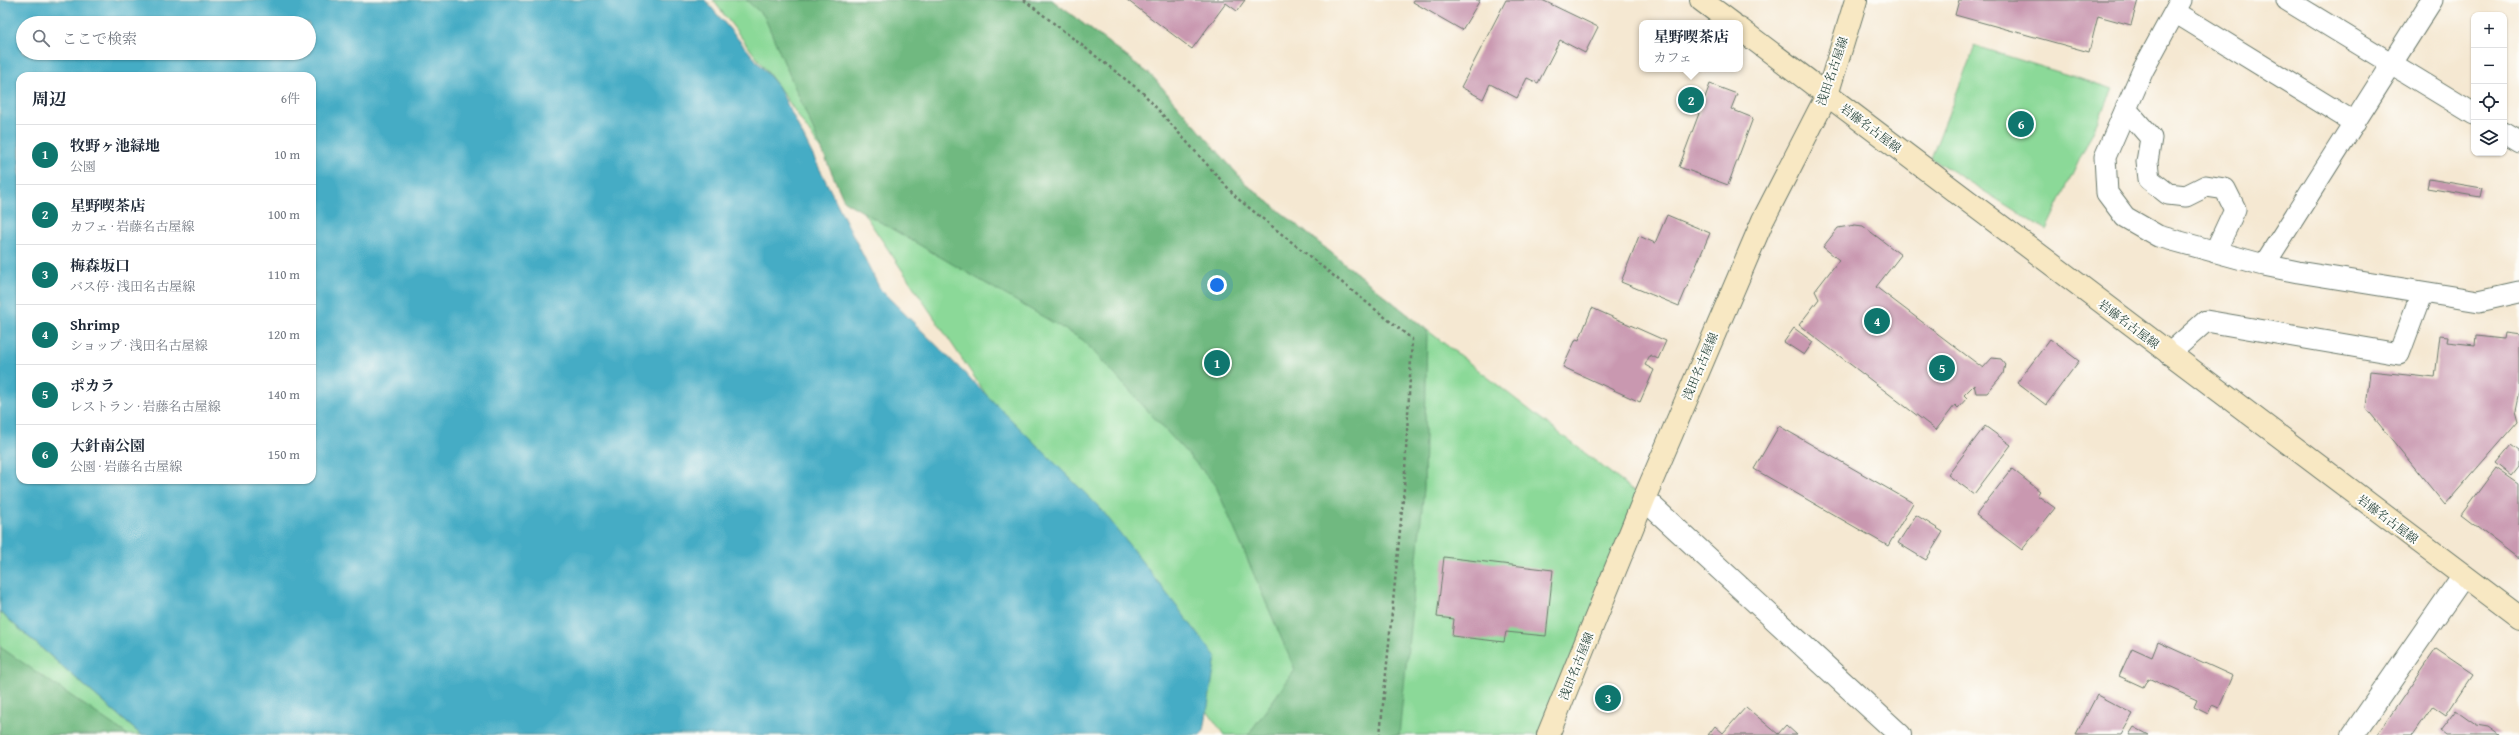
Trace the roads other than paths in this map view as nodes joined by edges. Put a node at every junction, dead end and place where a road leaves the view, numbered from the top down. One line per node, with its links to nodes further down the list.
1 (1702, 0): 6 (main road)
2 (1856, 0): 9 (main road, 浅田名古屋線)
3 (2287, 0): 8 (lane)
4 (2432, 0): 8 (lane)
5 (2178, 6): 10 (lane); 12 (lane)
6 (1728, 20)
7 (1743, 31): 9 (main road, 岩藤名古屋線)
8 (2392, 64): 11 (lane); 12 (lane)
9 (1827, 95): 19 (main road, 岩藤名古屋線); 20 (main road, 浅田名古屋線)
10 (2126, 109): 15 (lane); 15 (lane)
11 (2471, 112)
12 (2355, 123): 16 (lane)
13 (2507, 135): 14 (lane)
14 (2519, 142)
15 (2215, 252): 16 (lane)
16 (2264, 265): 17 (lane)
17 (2422, 292): 18 (lane); 19 (lane)
18 (2519, 292)
19 (2169, 354): 21 (main road, 岩藤名古屋線)
20 (1644, 498): 23 (main road, 浅田名古屋線); 24 (street)
21 (2464, 576): 22 (main road, 岩藤名古屋線); 25 (street)
22 (2519, 618)
23 (1548, 735)
24 (1900, 735)
25 (2353, 735)

